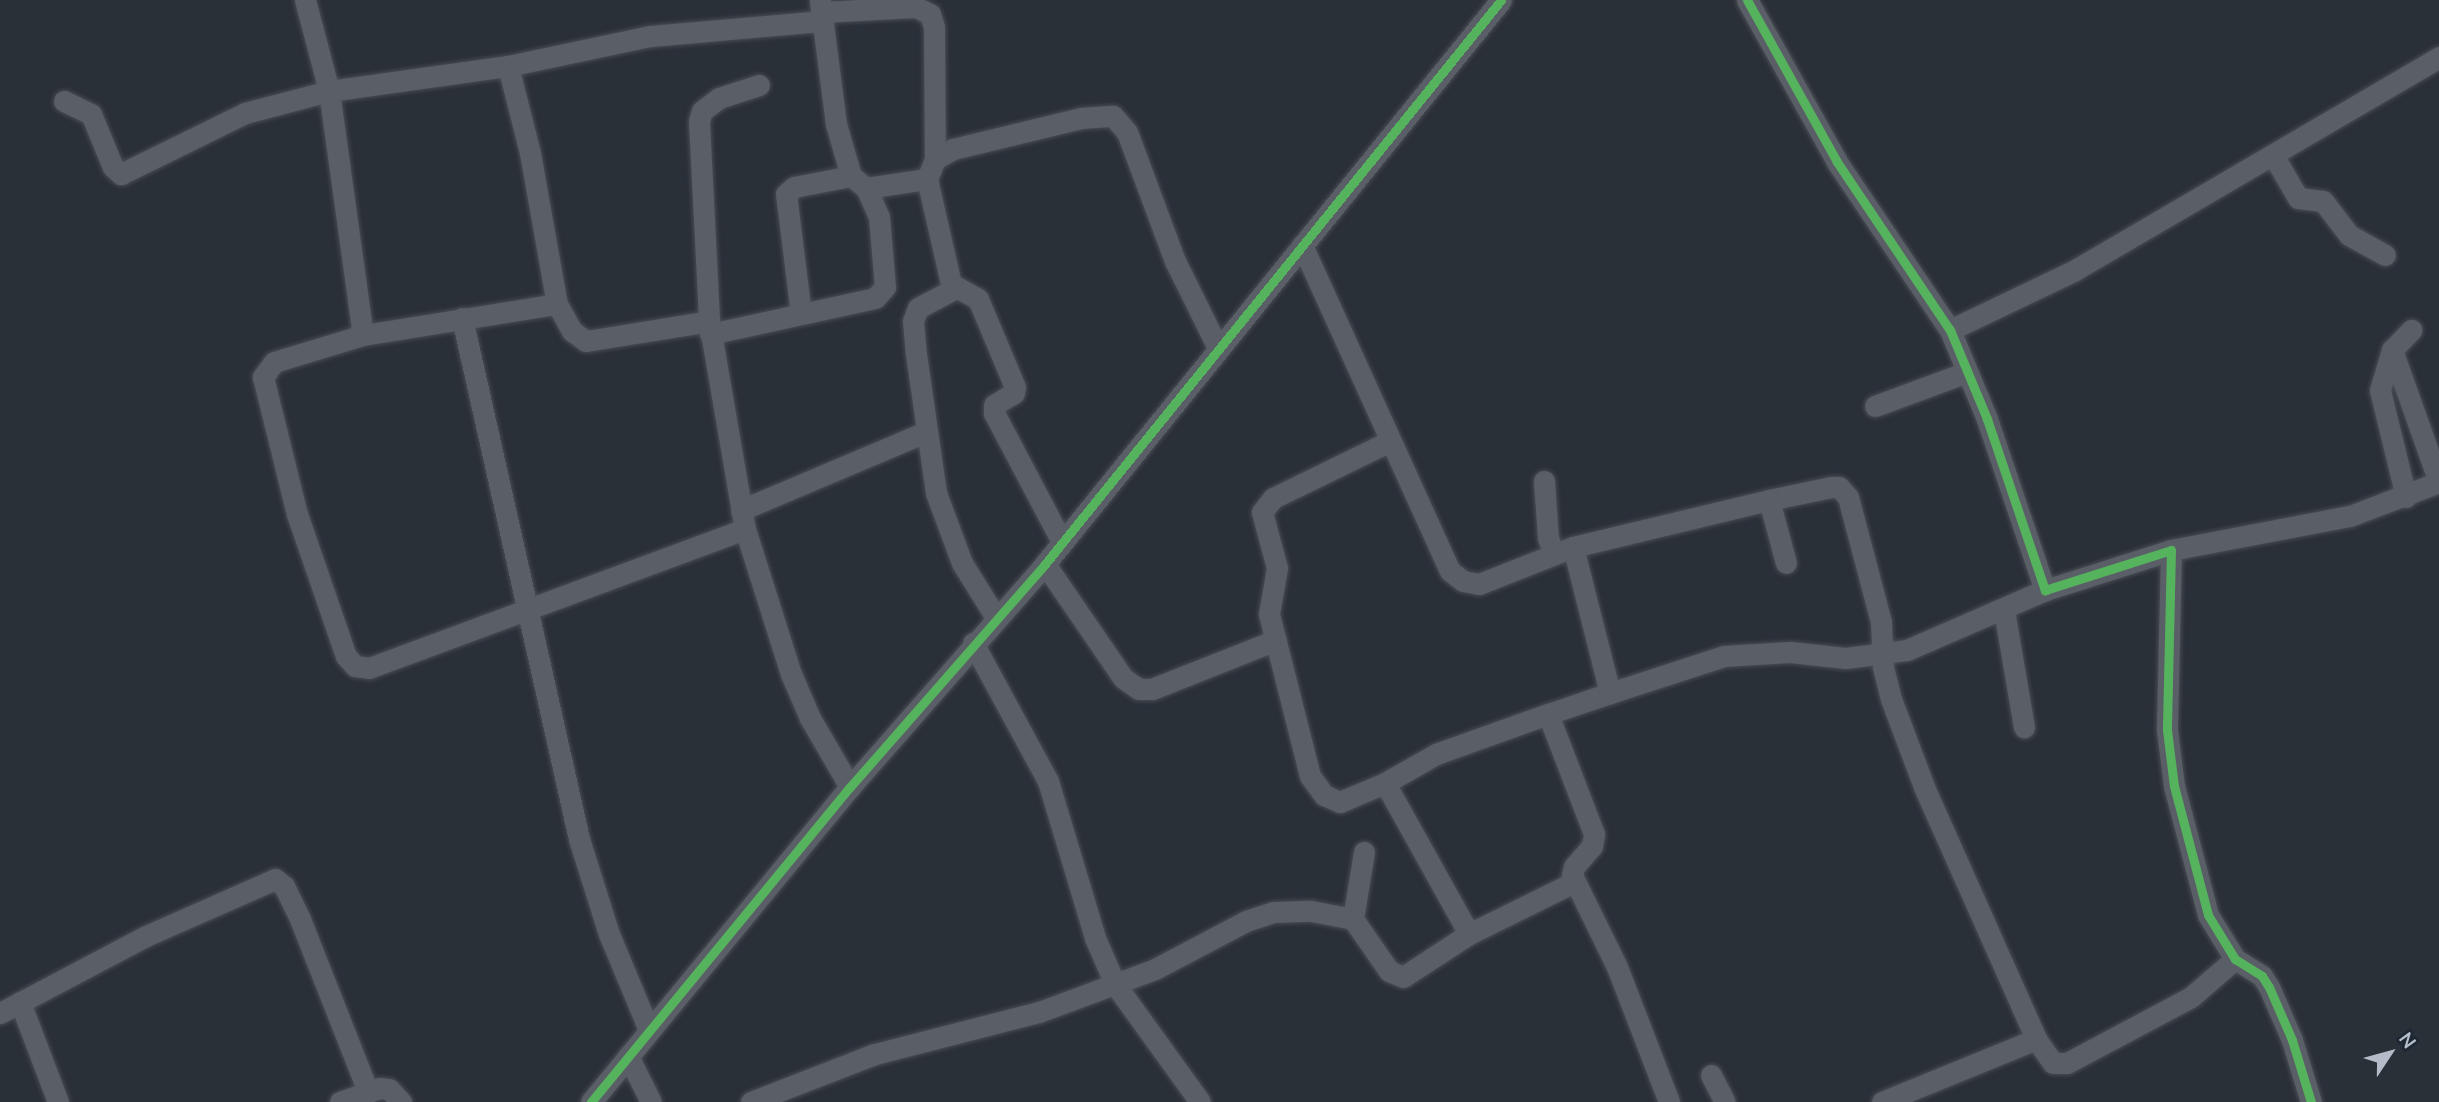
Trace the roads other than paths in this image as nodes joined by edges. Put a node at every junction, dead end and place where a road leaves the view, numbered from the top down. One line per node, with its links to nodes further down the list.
1 (305, 0): 8 (street)
2 (1502, 0): 13 (street)
3 (1747, 0): 20 (street)
4 (821, 11): 6 (street); 11 (street); 12 (street)
5 (2439, 57): 10 (street)
6 (508, 66): 8 (street); 16 (street)
7 (759, 85): 19 (street)
8 (329, 90): 9 (street); 22 (street)
9 (64, 102)
10 (2273, 155): 14 (street); 20 (street)
11 (931, 169): 12 (street); 15 (street); 23 (street)
12 (858, 182): 17 (street); 17 (street)
13 (1302, 245): 23 (street); 28 (street)
14 (2385, 255)
15 (954, 289): 27 (street); 34 (street)
16 (557, 304): 18 (street); 19 (street)
17 (801, 314): 19 (street)
18 (462, 318): 22 (street); 41 (street)
19 (710, 327): 33 (street)
20 (1950, 330): 25 (street)
21 (2411, 330): 24 (street)
22 (362, 335): 41 (street)
23 (1217, 346): 34 (street)
24 (2392, 350): 30 (street); 31 (street)
25 (1967, 372): 26 (street); 39 (street)
26 (1875, 406)
27 (926, 432): 33 (street); 42 (street)
28 (1388, 442): 35 (street); 43 (street)
29 (1544, 481): 35 (street)
30 (2439, 482): 31 (street)
31 (2406, 497): 36 (street)
32 (1769, 500): 35 (street); 37 (street); 45 (street)
33 (743, 520): 41 (street); 50 (street)
34 (1061, 540): 38 (street)
35 (1564, 550): 46 (street)
36 (2171, 550): 39 (street); 55 (street)
37 (1786, 563)
38 (1045, 564): 42 (street); 43 (street)
39 (2045, 590): 40 (street)
40 (2004, 610): 45 (street); 48 (street)
41 (526, 611): 59 (street)
42 (995, 616): 44 (street)
43 (1276, 640): 49 (street)
44 (973, 643): 50 (street); 56 (street)
45 (1884, 655): 46 (street); 60 (street)
46 (1610, 693): 47 (street)
47 (1548, 713): 49 (street); 52 (street)
48 (2024, 727)
49 (1385, 783): 54 (street)
50 (850, 788): 59 (street)
51 (1364, 852): 53 (street)
52 (1574, 882): 54 (street); 71 (street)
53 (1353, 919): 54 (street); 56 (street)
54 (1469, 934)
55 (2235, 959): 60 (street); 74 (street)
56 (1115, 984): 69 (street); 70 (street)
57 (20, 1002): 58 (street); 63 (street); 64 (street)
58 (0, 1013)
59 (649, 1030): 61 (street)
60 (2036, 1039): 73 (street)
61 (628, 1056): 67 (street); 68 (street)
62 (1712, 1075): 72 (street)
63 (367, 1089): 65 (street); 66 (street)
64 (58, 1102)
65 (340, 1102)
66 (401, 1102)
67 (591, 1102)
68 (651, 1102)
69 (751, 1102)
70 (1200, 1102)
71 (1669, 1102)
72 (1725, 1102)
73 (1882, 1102)
74 (2311, 1102)

